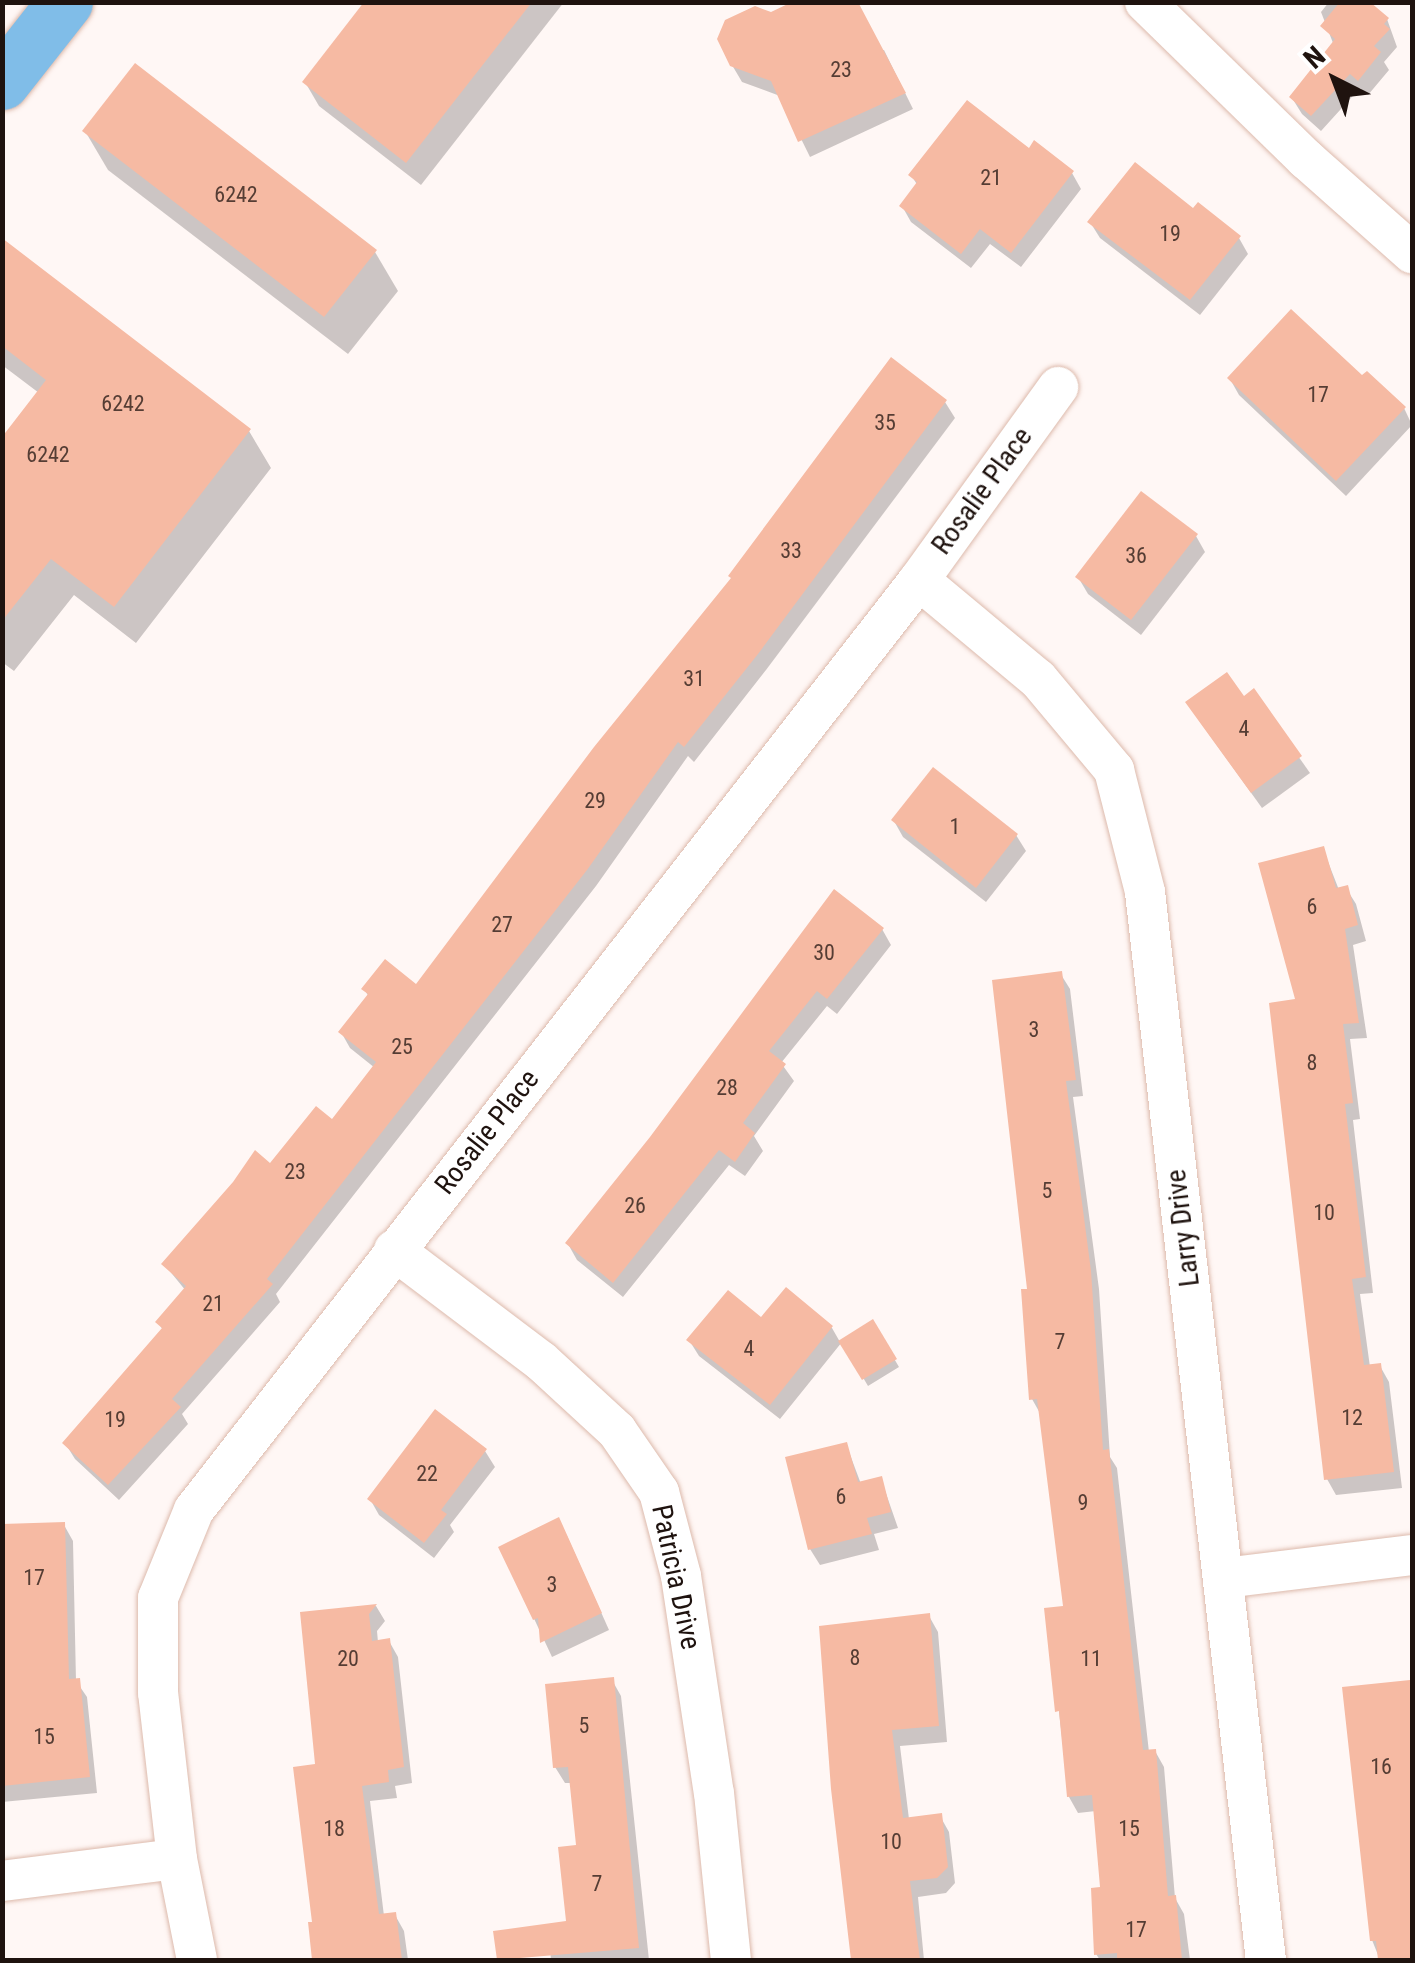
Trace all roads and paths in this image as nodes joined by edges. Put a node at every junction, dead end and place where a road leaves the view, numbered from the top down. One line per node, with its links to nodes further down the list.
1 (64, 2): 3 (main road)
2 (1145, 2): 4 (street)
3 (2, 82)
4 (1412, 253)
5 (1058, 387): 6 (street, Rosalie Place)
6 (918, 580): 7 (street, Rosalie Place); 9 (street, Larry Drive)
7 (394, 1250): 10 (street, Rosalie Place); 13 (street, Patricia Drive)
8 (1412, 1555): 9 (street)
9 (1225, 1578): 14 (street, Larry Drive)
10 (177, 1859): 11 (street); 12 (street, Rosalie Place)
11 (2, 1880)
12 (197, 1960)
13 (731, 1960)
14 (1266, 1960)

